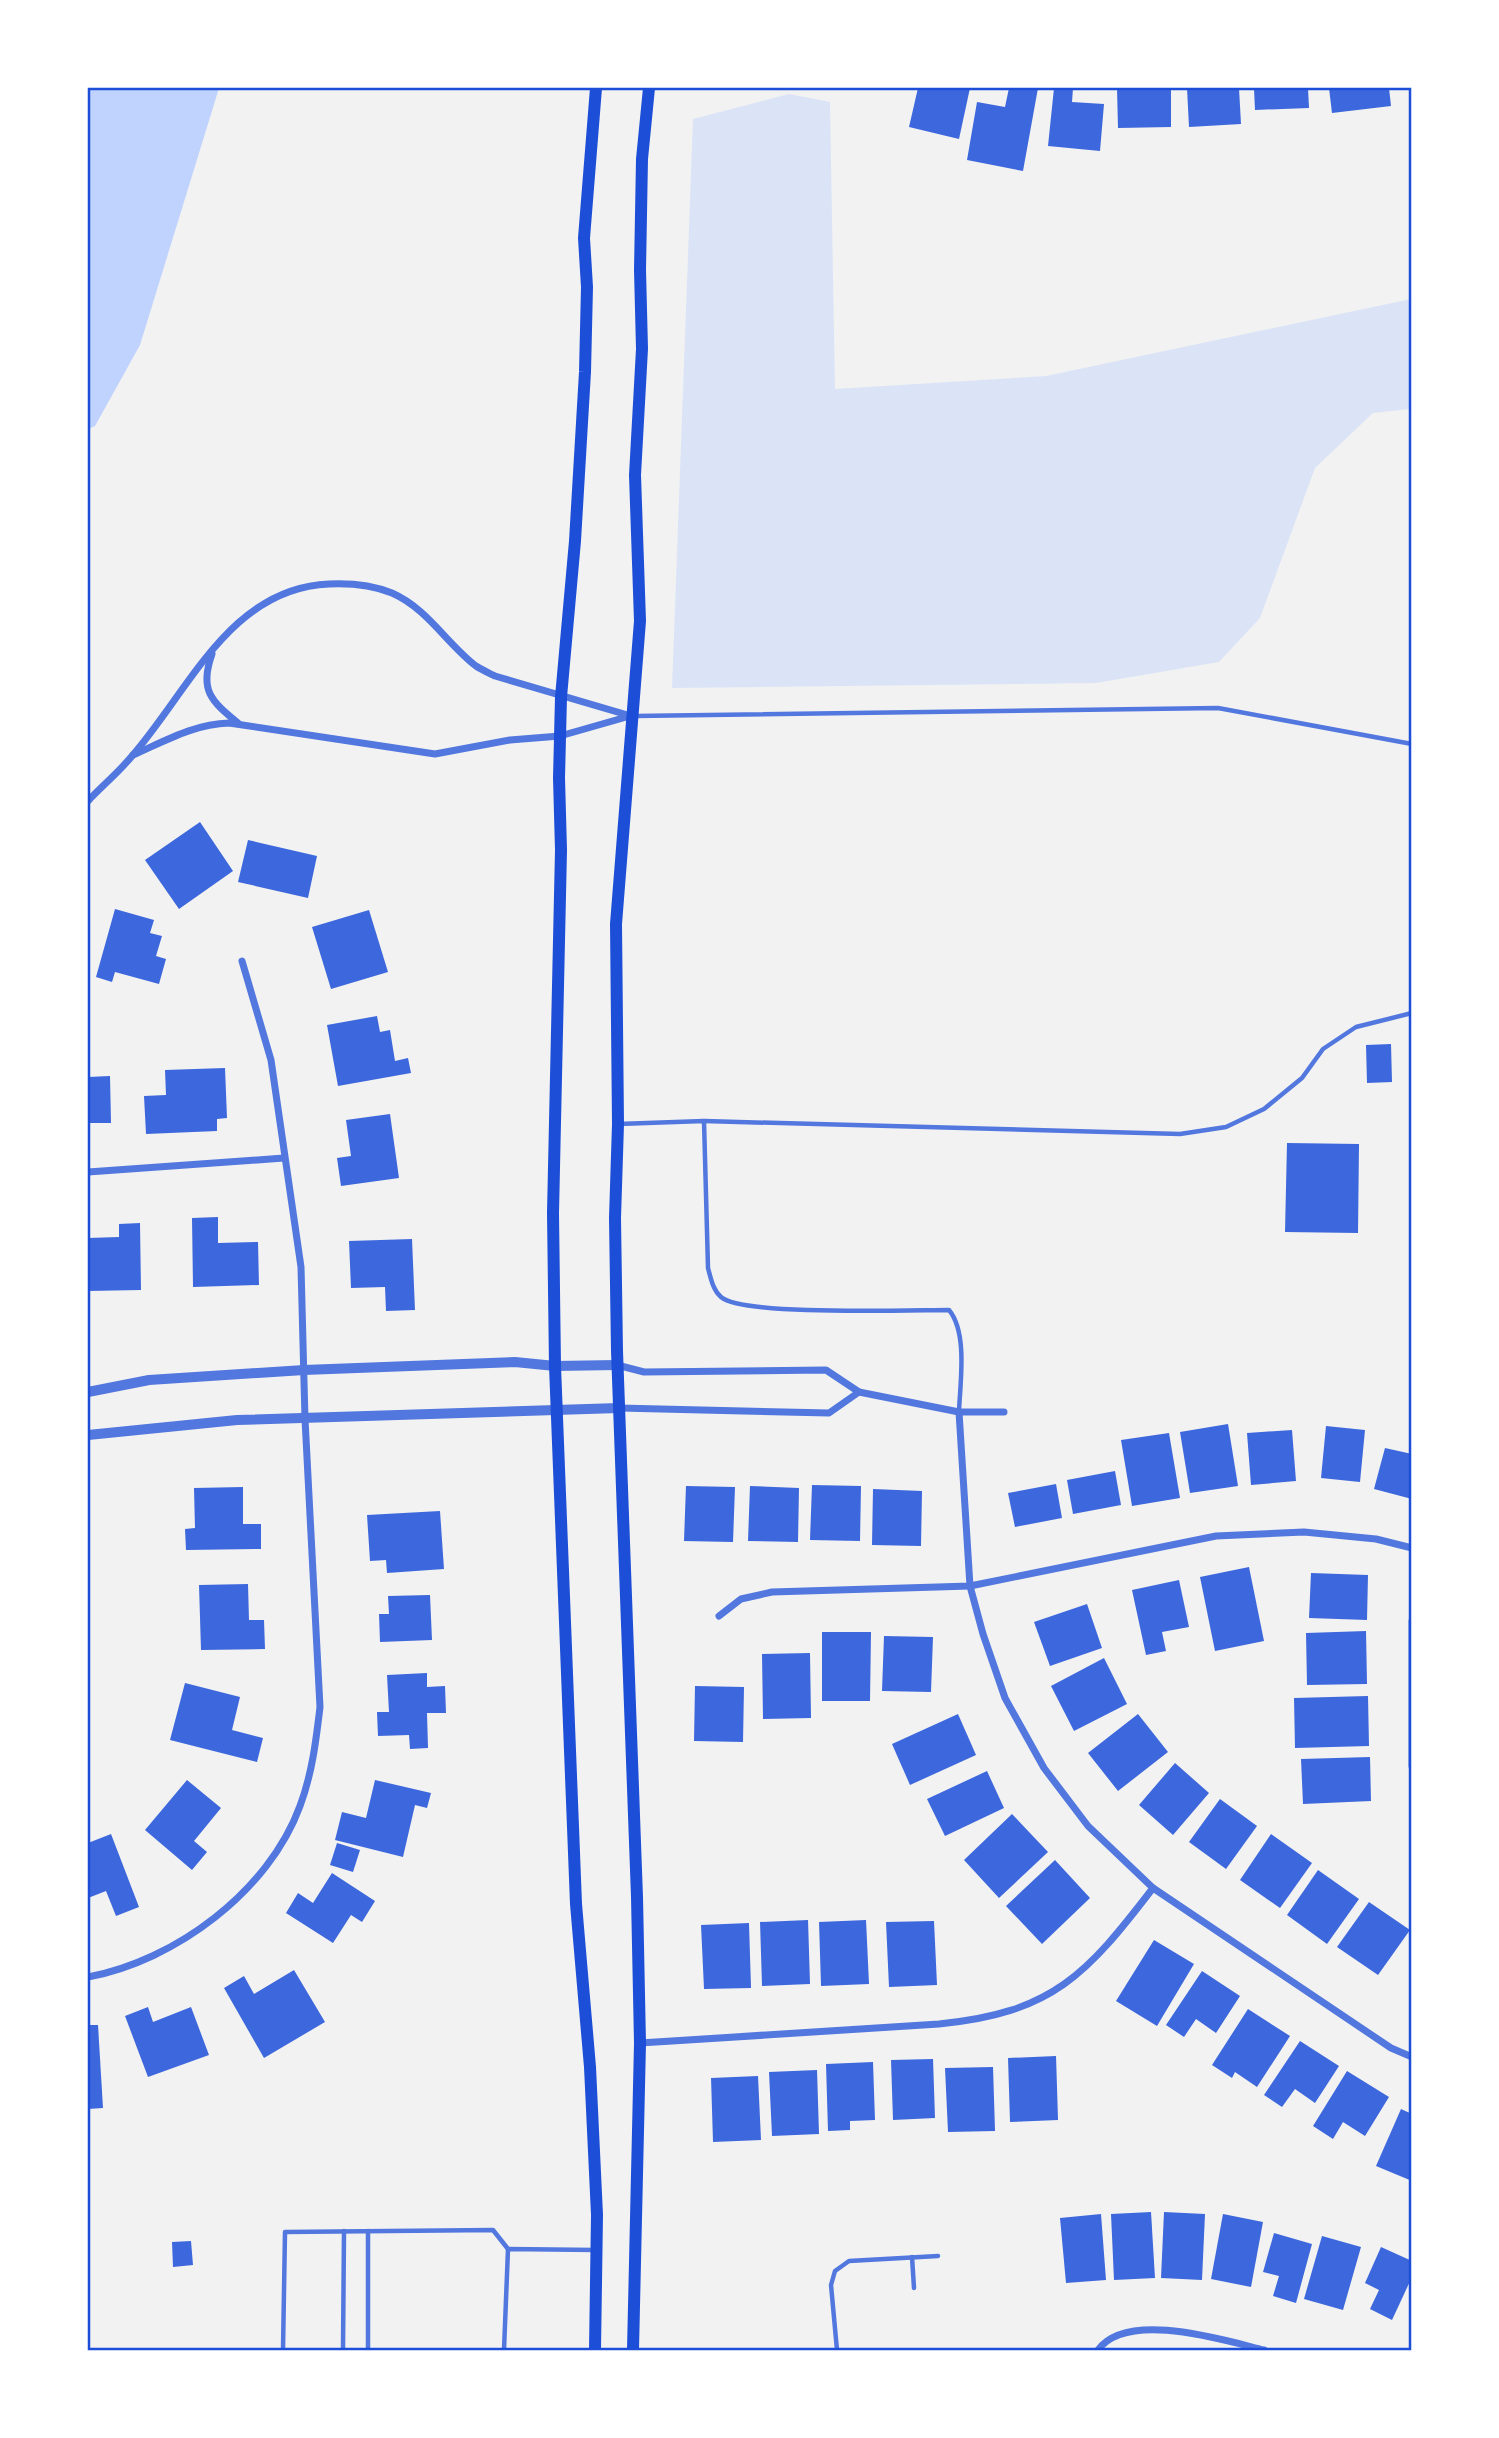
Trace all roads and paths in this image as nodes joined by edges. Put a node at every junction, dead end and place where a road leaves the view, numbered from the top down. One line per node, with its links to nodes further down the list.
1 (596, 88): 4 (main road)
2 (649, 88): 5 (main road)
3 (215, 647): 4 (street); 6 (street); 9 (street)
4 (561, 697): 5 (street); 7 (main road)
5 (631, 716): 7 (street); 8 (lane); 14 (main road)
6 (239, 724): 7 (street); 9 (street)
7 (560, 736): 18 (main road)
8 (1412, 744)
9 (133, 756): 10 (street)
10 (88, 802)
11 (242, 961): 15 (street)
12 (1412, 1013): 13 (lane)
13 (704, 1121): 14 (lane); 24 (lane)
14 (618, 1124): 17 (main road)
15 (284, 1158): 16 (street); 19 (street)
16 (88, 1172)
17 (617, 1365): 18 (street); 21 (street); 22 (main road)
18 (555, 1366): 19 (street); 23 (main road)
19 (304, 1370): 20 (street); 26 (street)
20 (88, 1392)
21 (859, 1392): 22 (street); 24 (street)
22 (619, 1408): 23 (street); 35 (main road)
23 (557, 1409): 26 (street); 40 (main road)
24 (959, 1412): 25 (street); 29 (street)
25 (1004, 1412)
26 (305, 1419): 27 (street); 34 (street)
27 (88, 1435)
28 (1412, 1548): 29 (street)
29 (971, 1586): 30 (street); 33 (street)
30 (719, 1616)
31 (1412, 1621): 32 (street)
32 (1412, 1766)
33 (1153, 1888): 35 (street); 36 (street)
34 (88, 1977)
35 (640, 2043): 49 (main road)
36 (1412, 2057)
37 (344, 2231): 38 (lane); 44 (lane); 45 (lane)
38 (368, 2231): 39 (lane); 46 (lane)
39 (508, 2249): 40 (lane); 47 (lane)
40 (597, 2249): 48 (main road)
41 (938, 2256): 42 (lane)
42 (912, 2257): 43 (lane); 50 (lane)
43 (914, 2288)
44 (283, 2350)
45 (343, 2350)
46 (368, 2350)
47 (504, 2350)
48 (594, 2350)
49 (633, 2350)
50 (837, 2350)
51 (1098, 2350): 52 (street)
52 (1264, 2350)

